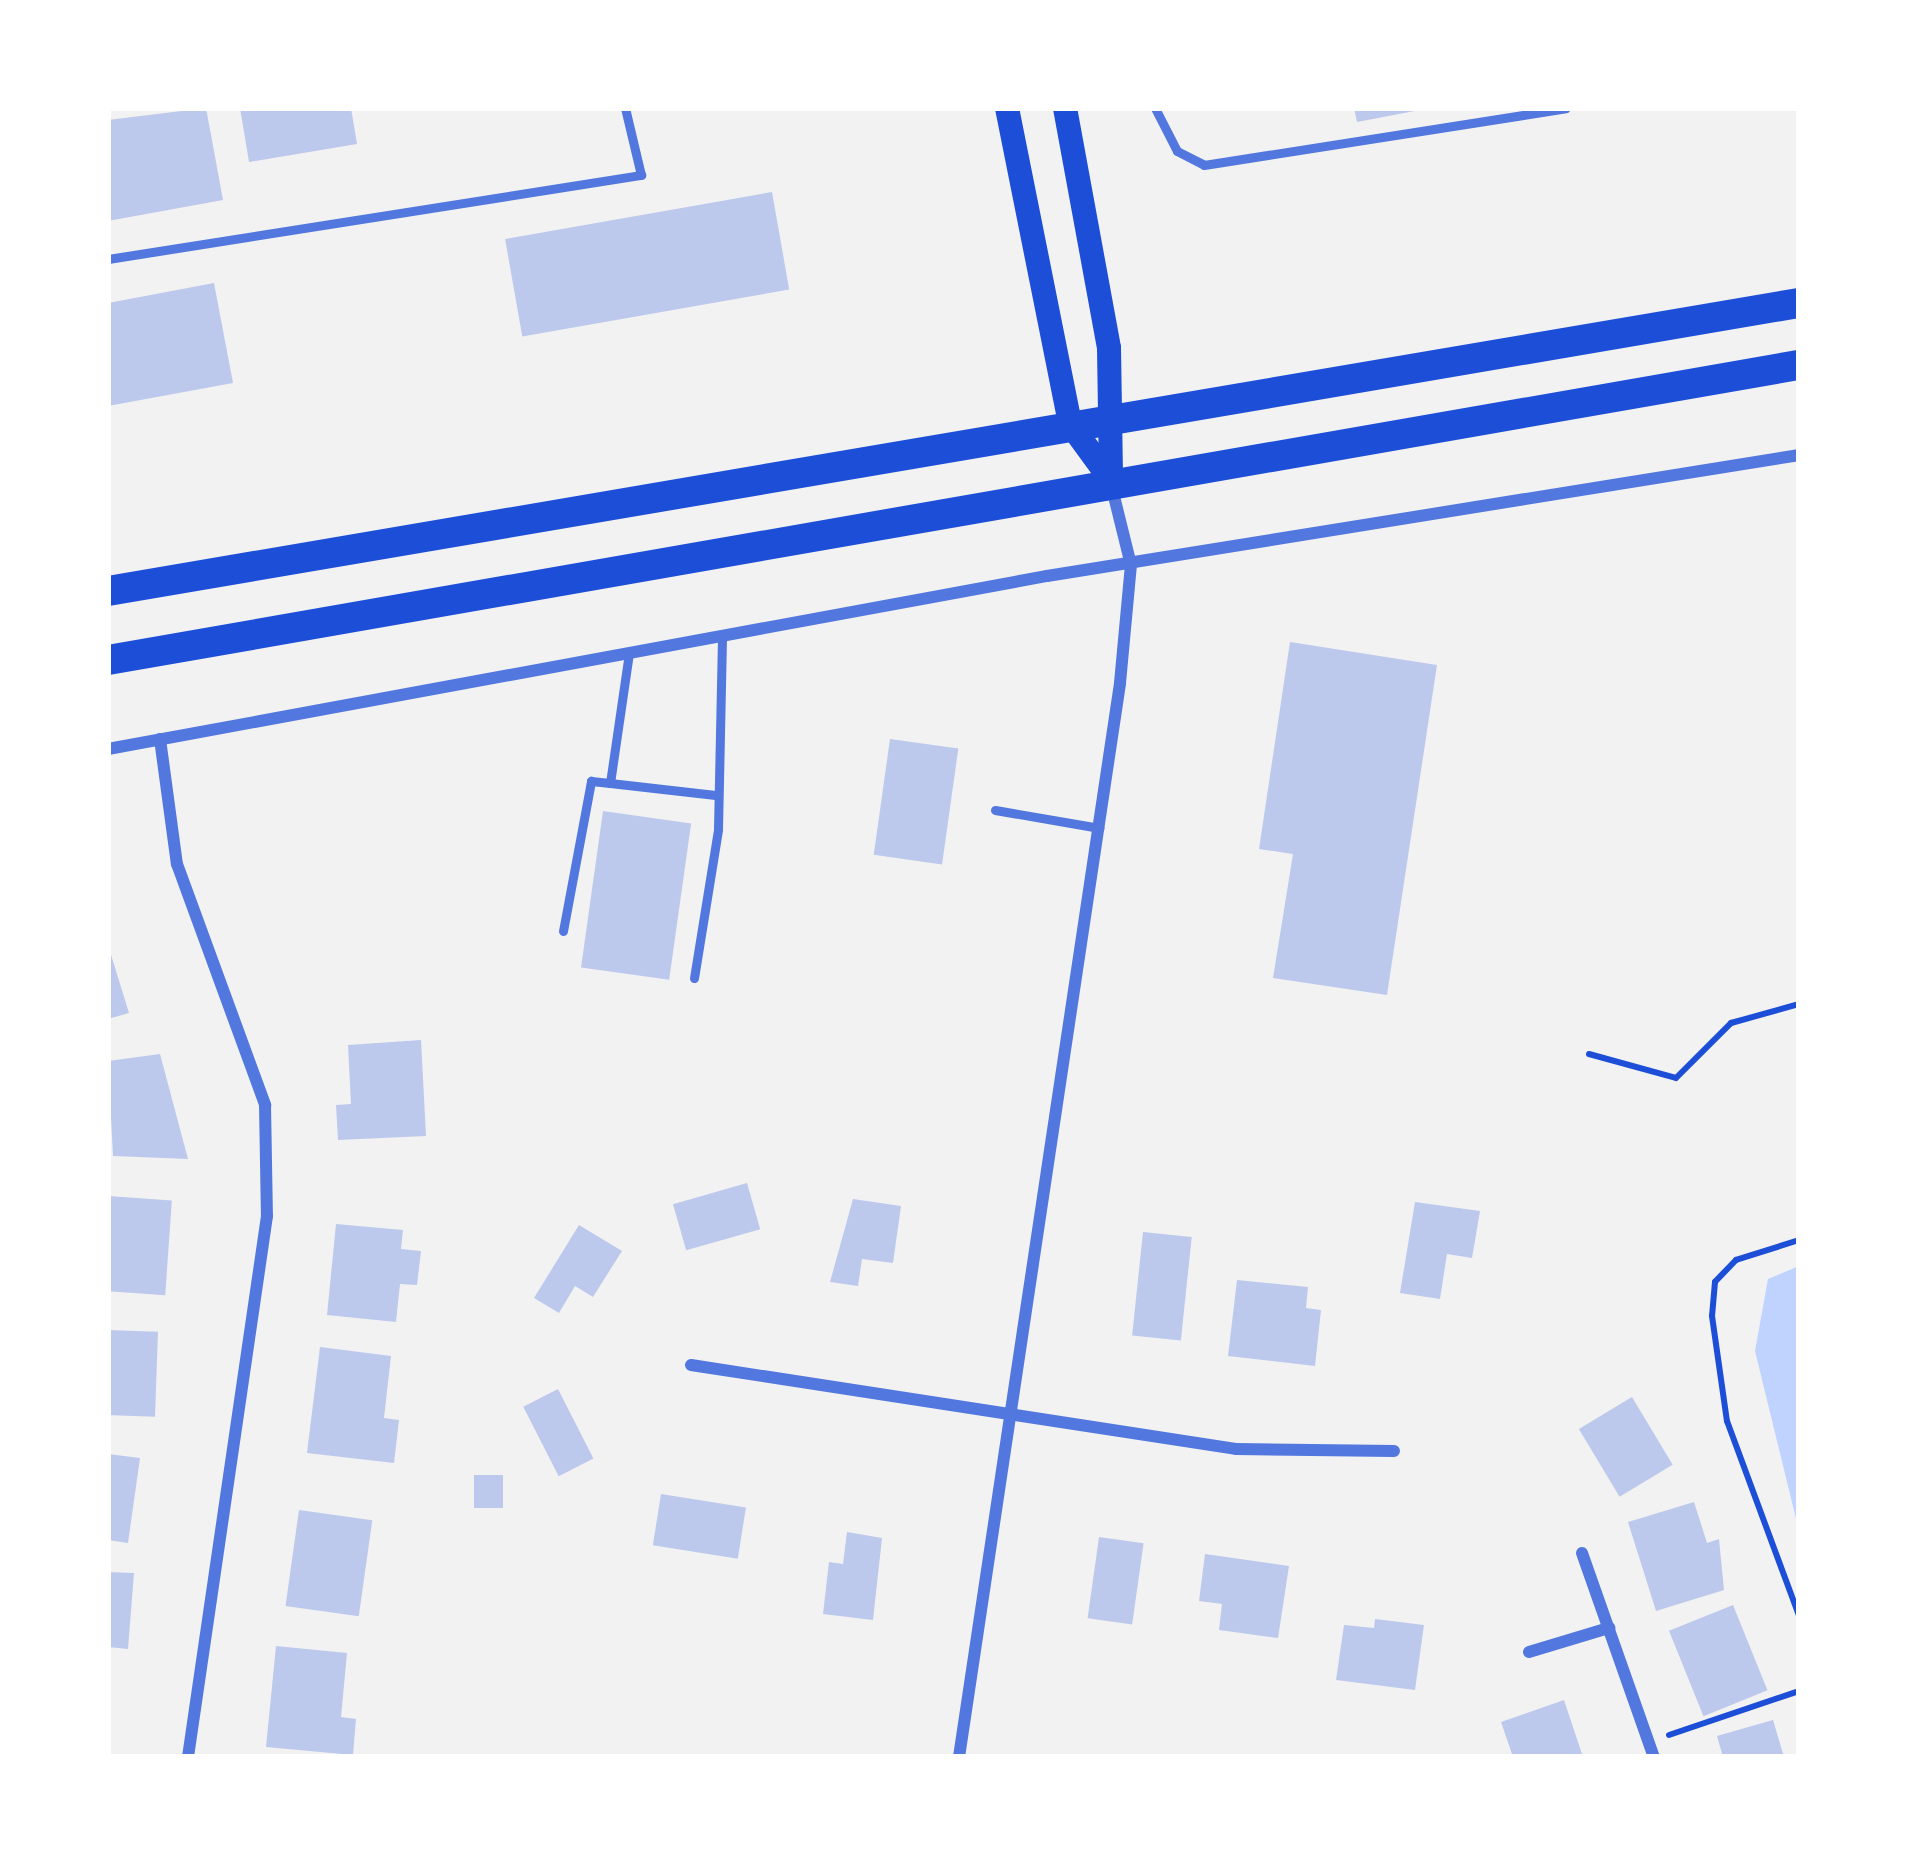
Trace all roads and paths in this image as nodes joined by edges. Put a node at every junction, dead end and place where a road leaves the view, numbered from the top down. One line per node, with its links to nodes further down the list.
1 (625, 108): 6 (lane)
2 (1007, 108): 10 (main road)
3 (1065, 108): 9 (main road)
4 (1155, 108): 5 (lane)
5 (1566, 108)
6 (108, 259)
7 (1799, 303): 9 (main road)
8 (1799, 365): 12 (main road)
9 (1117, 418): 10 (main road); 12 (main road)
10 (1070, 424): 12 (main road); 14 (main road)
11 (1799, 455): 13 (street)
12 (1111, 481): 13 (street); 17 (main road)
13 (1131, 565): 15 (street); 23 (street)
14 (108, 591)
15 (722, 636): 16 (street); 21 (lane)
16 (629, 653): 18 (street); 20 (lane)
17 (108, 660)
18 (160, 739): 19 (street); 38 (street)
19 (108, 748)
20 (610, 783): 21 (lane); 24 (lane)
21 (715, 795): 25 (lane)
22 (995, 810): 23 (lane)
23 (1099, 828): 30 (street)
24 (563, 931)
25 (694, 978)
26 (1799, 1004): 27 (path)
27 (1589, 1054)
28 (1799, 1240): 33 (path)
29 (691, 1365): 30 (street)
30 (1009, 1416): 31 (street); 39 (street)
31 (1394, 1451)
32 (1582, 1553): 34 (street)
33 (1799, 1616)
34 (1609, 1628): 35 (street); 37 (street)
35 (1529, 1652)
36 (1799, 1691): 37 (path)
37 (1649, 1742): 40 (street)
38 (188, 1757)
39 (958, 1757)
40 (1654, 1757)

